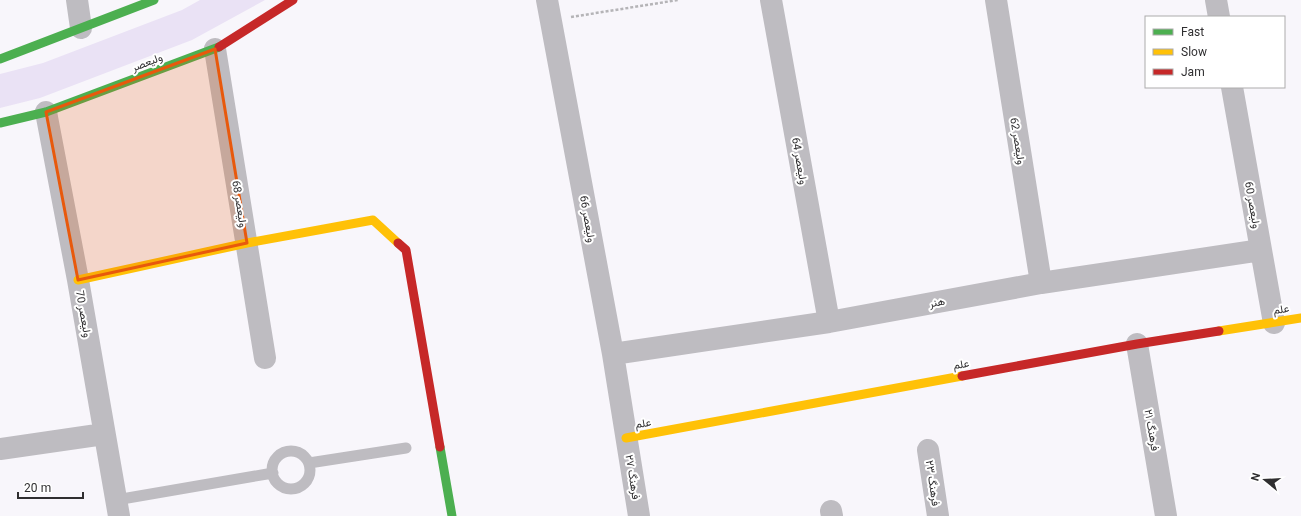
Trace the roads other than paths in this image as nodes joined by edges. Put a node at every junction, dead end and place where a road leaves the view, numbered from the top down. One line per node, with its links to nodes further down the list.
1 (77, 0): 9 (street)
2 (154, 0): 9 (street)
3 (293, 0): 10 (street, ولیعصر)
4 (771, 0): 20 (street, ولیعصر 64)
5 (996, 0): 18 (street, ولیعصر 62)
6 (1216, 0): 8 (street)
7 (549, 10): 23 (street, ولیعصر 66)
8 (1219, 16)
9 (81, 28): 11 (street)
10 (215, 49): 13 (street, ولیعصر); 15 (street, ولیعصر 68)
11 (0, 58)
12 (1232, 88): 16 (street, ولیعصر 60)
13 (46, 112): 14 (street, ولیعصر); 17 (street, ولیعصر 70)
14 (0, 123)
15 (247, 243): 17 (street); 24 (street, ولیعصر 68); 33 (street)
16 (1261, 250): 18 (street, هنر); 21 (street, ولیعصر 60)
17 (78, 280): 25 (street, ولیعصر 70)
18 (1041, 283): 20 (street, هنر)
19 (1301, 318): 21 (street, علم)
20 (829, 322): 23 (street, هنر)
21 (1274, 322): 22 (street, علم)
22 (1137, 344): 26 (street, علم); 36 (street, فرهنگ ۲۱)
23 (613, 354): 26 (street, ولیعصر 66)
24 (266, 358)
25 (104, 434): 28 (street); 32 (street, ولیعصر 70)
26 (626, 438): 34 (street, فرهنگ ۲۷)
27 (406, 448): 30 (lane)
28 (0, 449)
29 (928, 450): 35 (street, فرهنگ ۲۳)
30 (309, 463): 31 (lane); 31 (lane)
31 (273, 473): 32 (lane)
32 (117, 508)
33 (452, 516)
34 (639, 516)
35 (938, 516)
36 (1166, 516)

